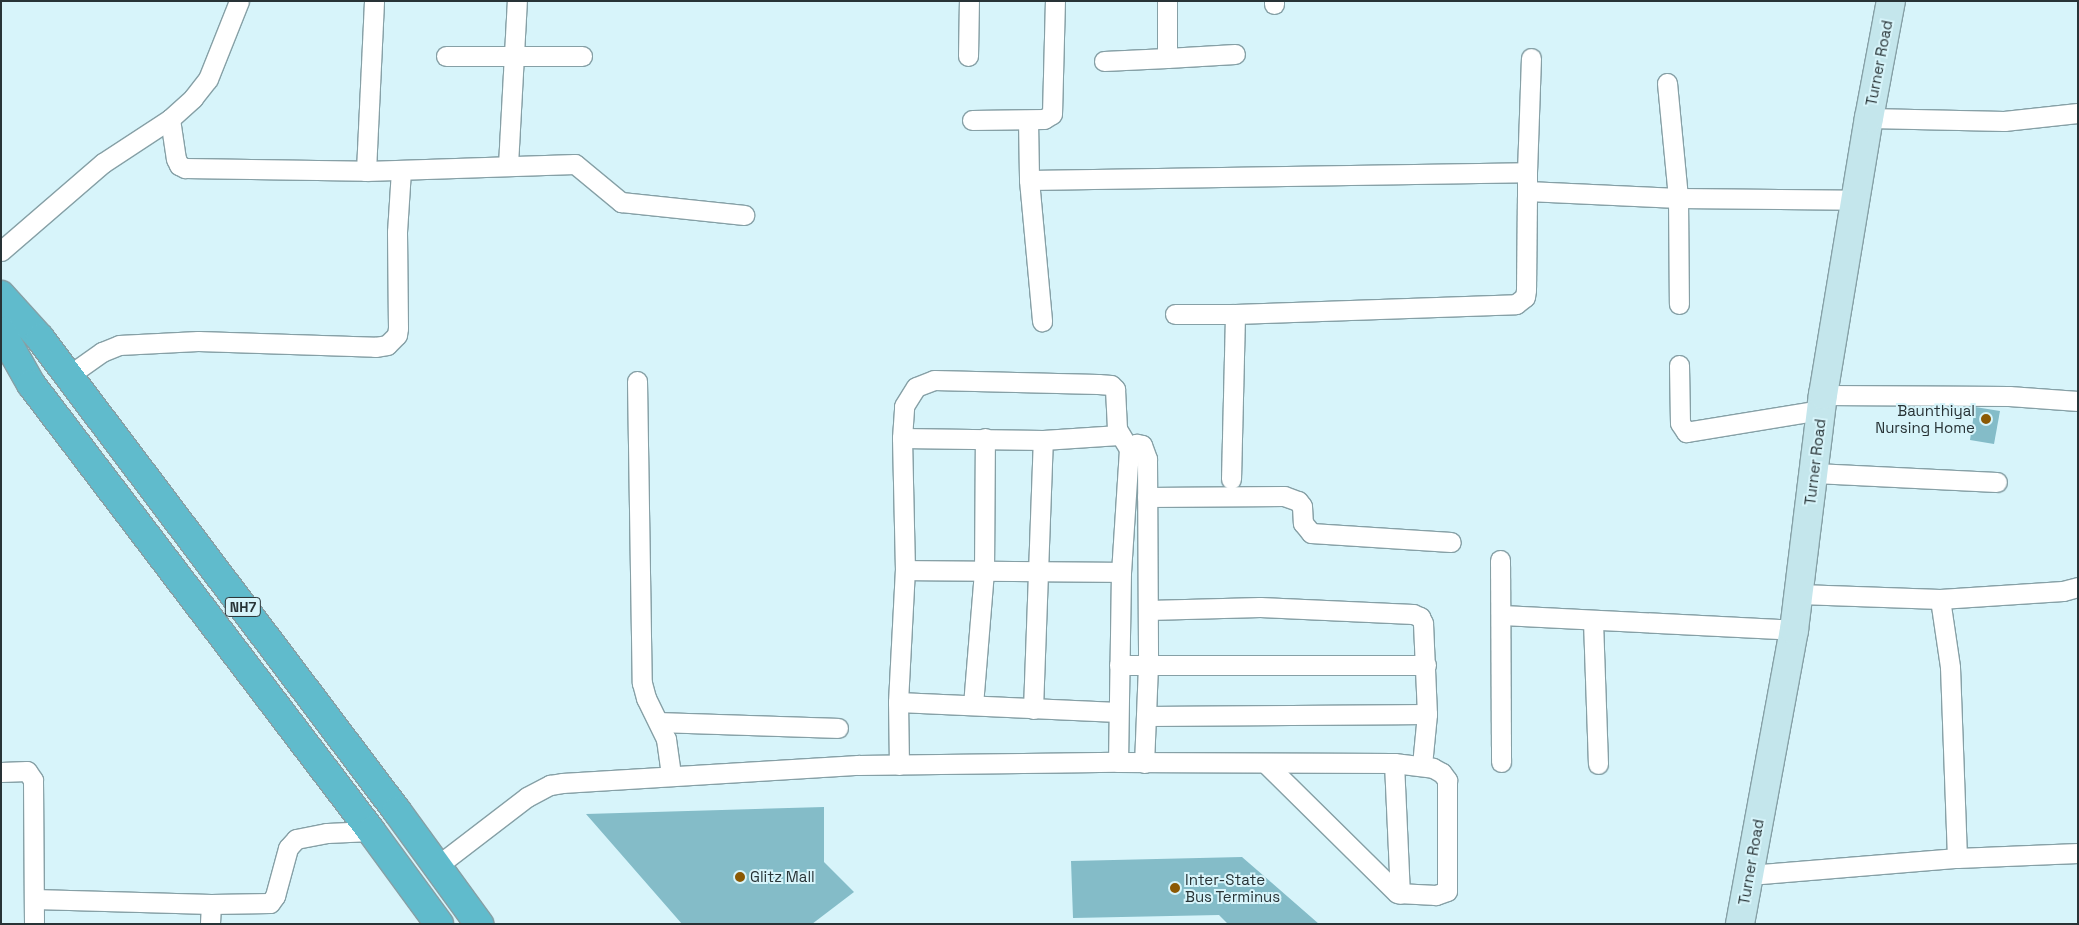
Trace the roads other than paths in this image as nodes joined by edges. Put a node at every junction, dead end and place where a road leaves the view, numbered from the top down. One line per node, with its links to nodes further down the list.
1 (239, 1): 19 (street)
2 (374, 1): 24 (street)
3 (517, 1): 8 (street)
4 (969, 1): 12 (street)
5 (1055, 1): 21 (street)
6 (1168, 1): 13 (street)
7 (1891, 1): 18 (main road, Turner Road)
8 (514, 54): 10 (street); 11 (street); 22 (street)
9 (1235, 54): 13 (street)
10 (446, 56)
11 (582, 56)
12 (968, 56)
13 (1167, 58): 15 (street)
14 (1531, 58): 25 (street)
15 (1104, 61)
16 (1667, 83): 28 (street)
17 (2078, 114): 18 (street)
18 (1869, 118): 29 (main road, Turner Road)
19 (170, 119): 24 (street); 31 (street)
20 (972, 120): 21 (street)
21 (1028, 120): 26 (street)
22 (508, 164): 23 (street); 30 (street)
23 (401, 170): 24 (street); 38 (street)
24 (366, 171)
25 (1527, 172): 26 (street); 27 (street)
26 (1029, 180): 35 (street)
27 (1527, 191): 28 (street); 34 (street)
28 (1678, 198): 29 (street); 32 (street)
29 (1856, 200): 41 (main road, Turner Road)
30 (744, 215)
31 (1, 251)
32 (1679, 304)
33 (1175, 314): 34 (street)
34 (1235, 314): 47 (street)
35 (1042, 321)
36 (11, 335): 38 (highway, NH7); 85 (highway, NH7); 96 (highway)
37 (1680, 365): 41 (street)
38 (68, 376): 88 (highway, NH7)
39 (637, 381): 73 (street)
40 (2078, 401): 41 (street)
41 (1822, 402): 46 (main road, Turner Road)
42 (902, 438): 43 (street); 45 (street); 54 (street)
43 (985, 438): 44 (street); 55 (street)
44 (1043, 440): 45 (street); 56 (street)
45 (1124, 442): 49 (street); 53 (street)
46 (1814, 473): 48 (street); 58 (main road, Turner Road)
47 (1231, 479)
48 (1997, 482)
49 (1148, 497): 50 (street); 51 (street)
50 (1451, 542)
51 (1148, 555): 53 (street); 60 (street)
52 (1500, 560): 61 (street)
53 (1122, 564): 56 (street); 64 (street)
54 (905, 570): 55 (street); 67 (street)
55 (984, 572): 56 (street); 68 (street)
56 (1038, 572): 69 (street)
57 (2078, 587): 59 (street)
58 (1799, 594): 59 (street); 63 (main road, Turner Road)
59 (1940, 599): 87 (street)
60 (1148, 610): 65 (street); 66 (street)
61 (1502, 615): 62 (street); 76 (street)
62 (1593, 620): 63 (street); 80 (street)
63 (1794, 630): 89 (main road, Turner Road)
64 (1119, 665): 65 (street); 70 (street)
65 (1148, 665): 66 (street); 72 (street)
66 (1426, 665): 71 (street)
67 (898, 702): 68 (street); 82 (street)
68 (973, 705): 69 (street)
69 (1033, 709): 70 (street)
70 (1118, 712): 75 (street)
71 (1426, 714): 72 (street); 81 (street)
72 (1146, 716): 77 (street)
73 (659, 722): 74 (street); 84 (street)
74 (838, 728)
75 (1118, 762): 77 (street); 82 (street)
76 (1501, 762)
77 (1144, 763): 78 (street)
78 (1264, 763): 79 (street); 90 (street)
79 (1394, 763): 81 (street); 90 (street)
80 (1598, 764)
81 (1422, 765): 90 (street)
82 (899, 766): 84 (street)
83 (1, 772): 91 (street)
84 (671, 776): 88 (street)
85 (371, 831): 92 (street); 95 (highway, NH7)
86 (2078, 853): 87 (street)
87 (1957, 858): 89 (street)
88 (437, 866): 97 (highway, NH7)
89 (1749, 875): 98 (main road, Turner Road)
90 (1400, 894)
91 (34, 899): 92 (street); 93 (street)
92 (211, 904): 94 (street)
93 (34, 924)
94 (210, 924)
95 (439, 924)
96 (460, 924)
97 (479, 924)
98 (1740, 924)

